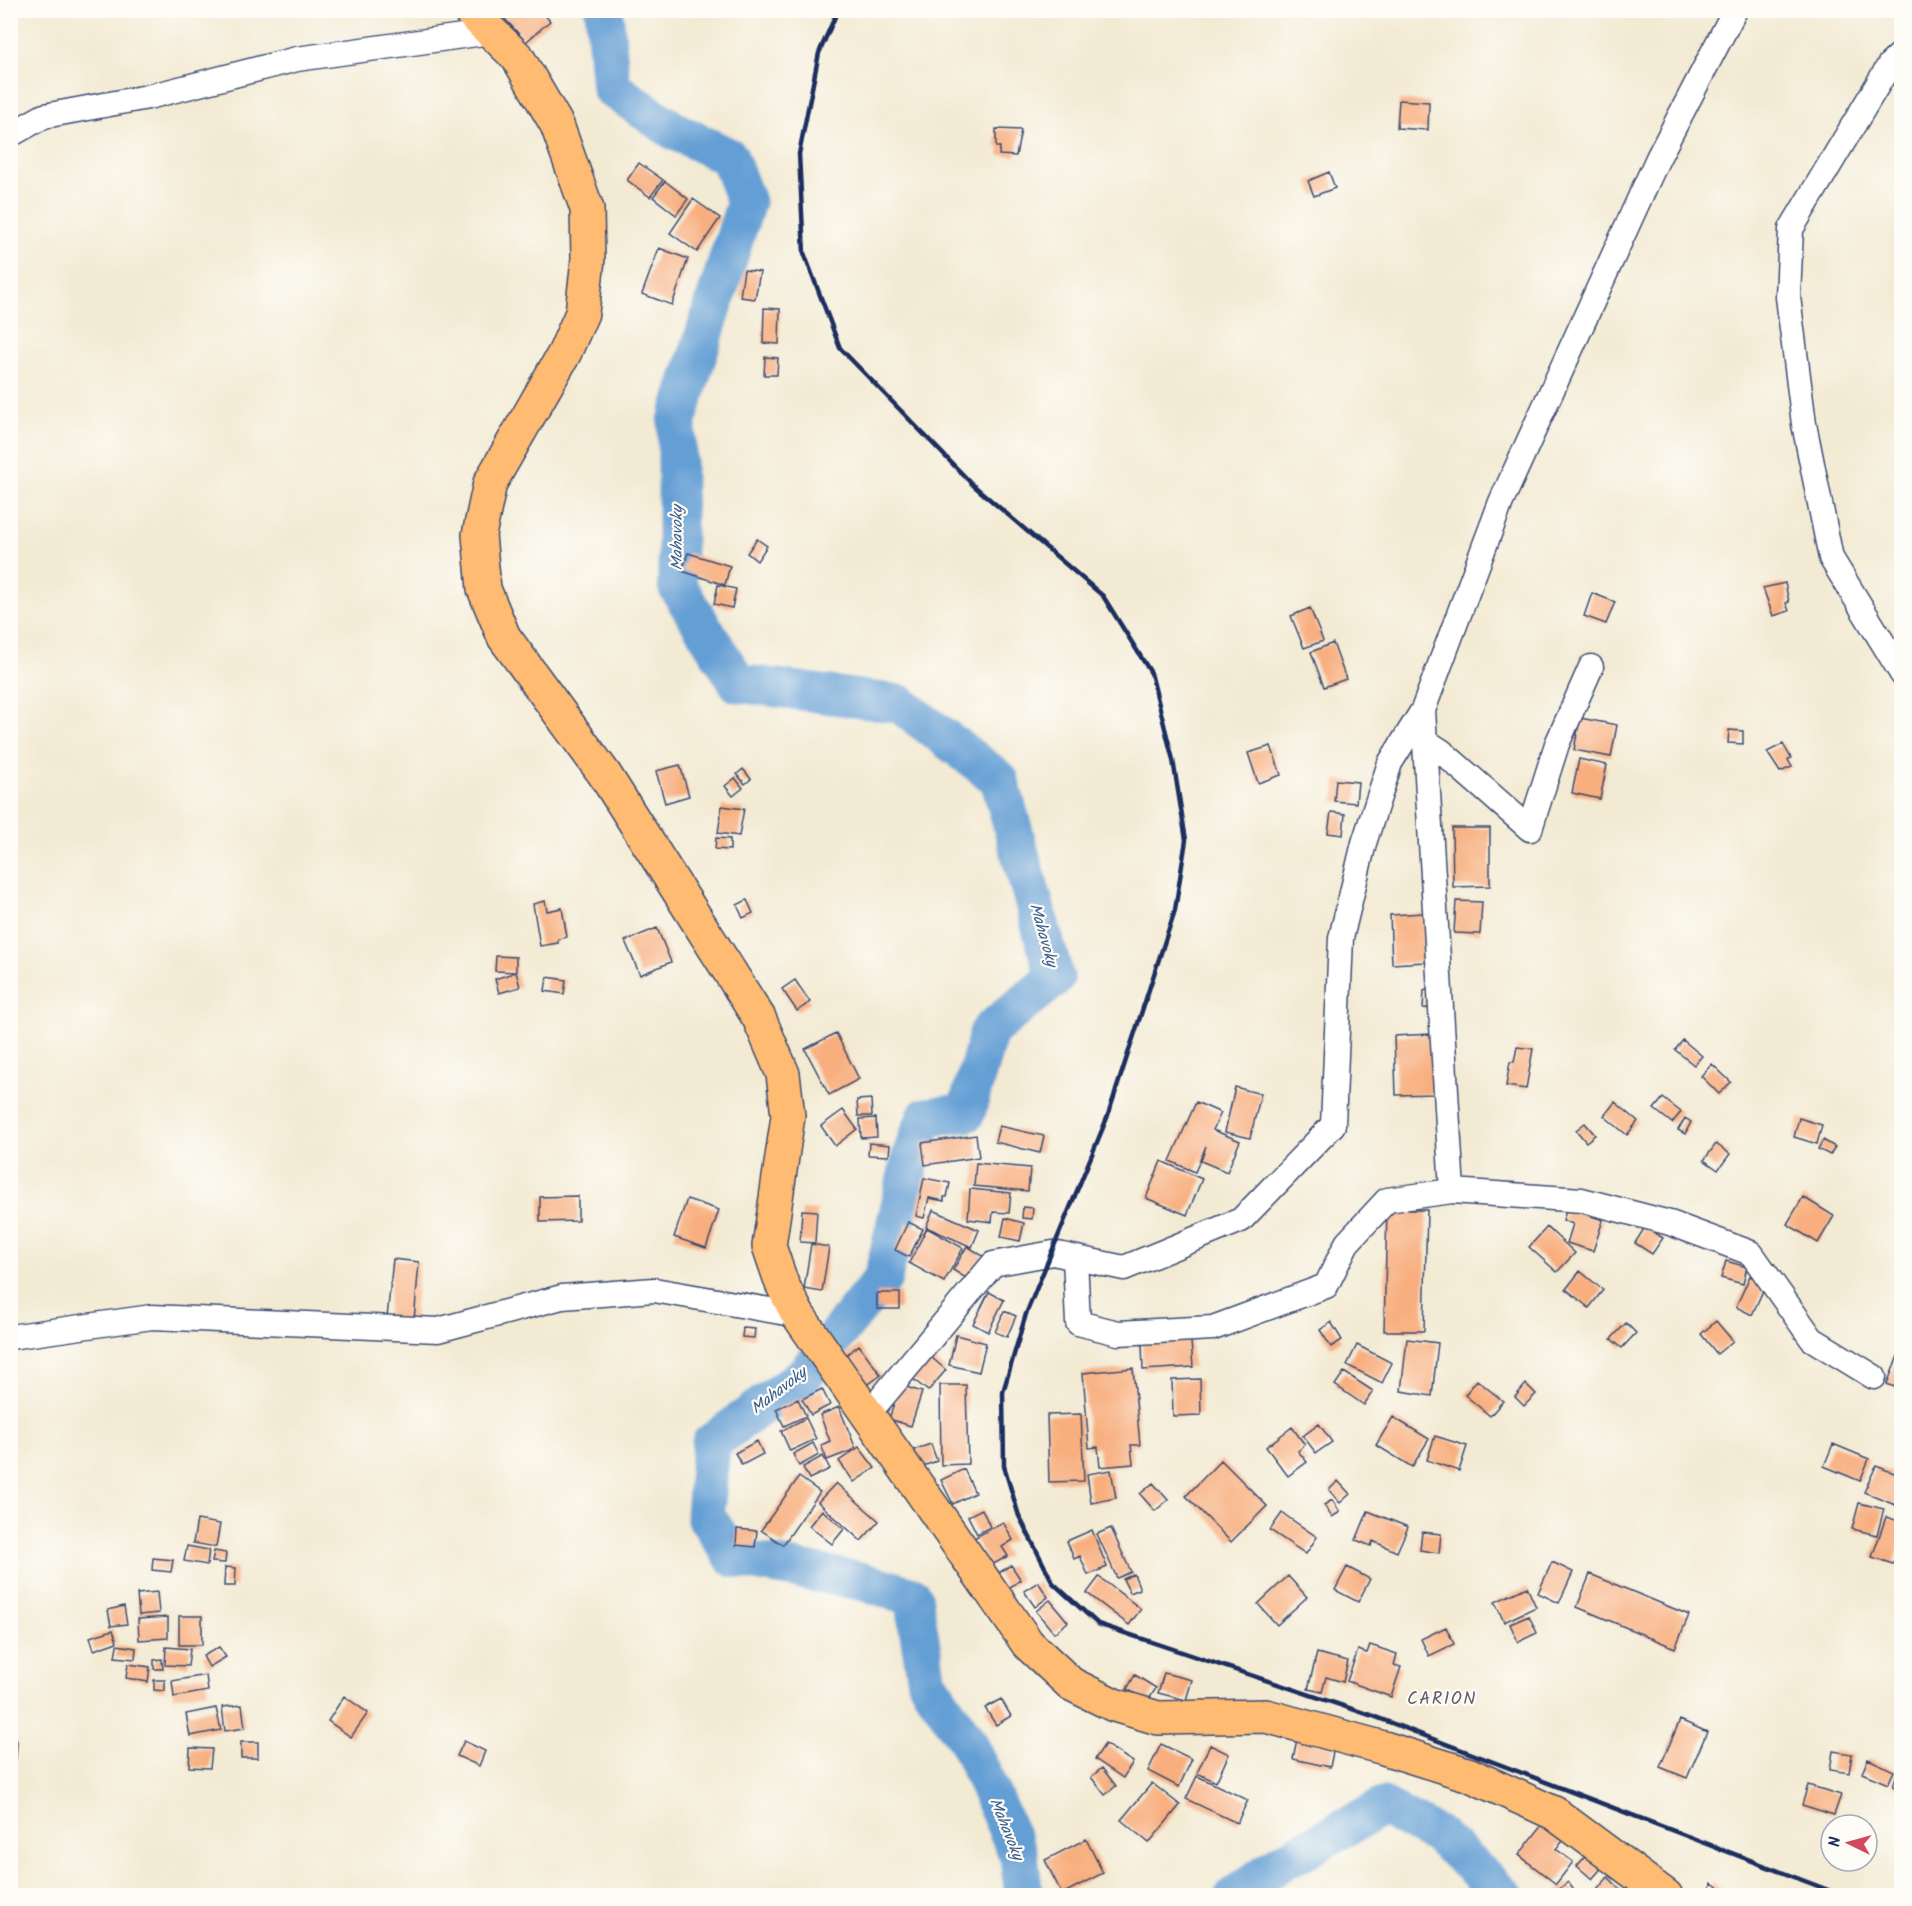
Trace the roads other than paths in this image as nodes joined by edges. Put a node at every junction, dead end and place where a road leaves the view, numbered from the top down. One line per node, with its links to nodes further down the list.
1 (1736, 10): 7 (street)
2 (480, 21): 4 (street); 11 (main road)
3 (1902, 53): 6 (street)
4 (10, 135)
5 (1591, 667): 8 (street)
6 (1902, 674)
7 (1423, 710): 8 (street); 10 (street)
8 (1424, 740): 9 (street)
9 (1452, 1191): 10 (street); 13 (street)
10 (1075, 1258): 14 (street)
11 (798, 1315): 12 (street); 14 (main road)
12 (10, 1336)
13 (1874, 1377)
14 (869, 1413): 15 (main road)
15 (1666, 1896)

